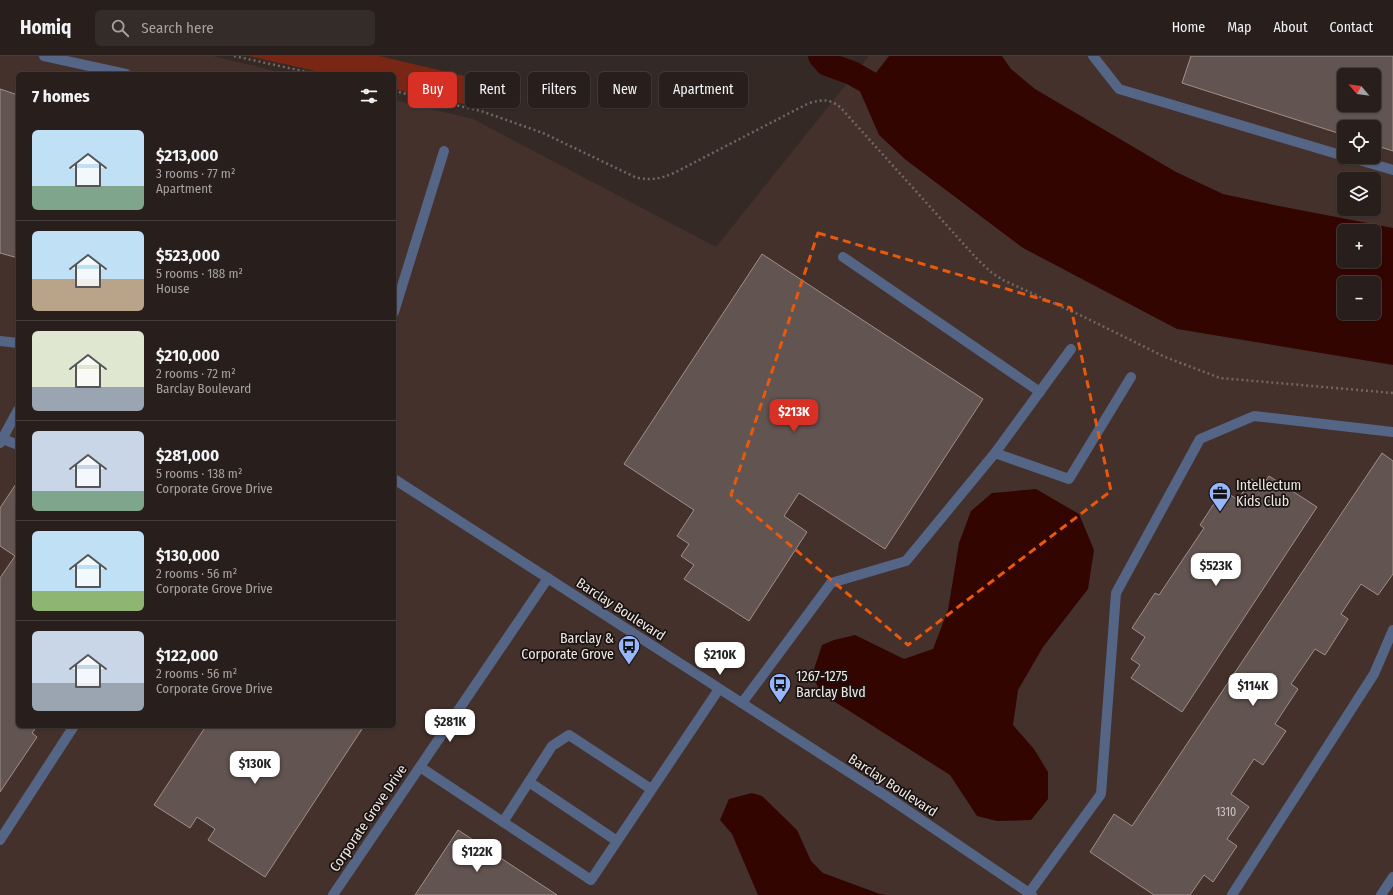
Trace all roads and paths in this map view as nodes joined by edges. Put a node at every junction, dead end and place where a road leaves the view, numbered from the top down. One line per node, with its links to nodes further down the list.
1 (44, 56): 4 (street)
2 (234, 56): 5 (path)
3 (1092, 56): 8 (street)
4 (117, 72)
5 (307, 72)
6 (396, 91): 18 (path)
7 (444, 150): 12 (street)
8 (1337, 154)
9 (1372, 164): 10 (street)
10 (1393, 170)
11 (843, 257): 17 (street)
12 (396, 306)
13 (0, 341): 14 (street)
14 (16, 343)
15 (1071, 349): 17 (street)
16 (1131, 377): 23 (street)
17 (1040, 392): 23 (street)
18 (1393, 392)
19 (16, 414): 21 (street)
20 (1393, 432): 37 (street)
21 (1, 441): 22 (street)
22 (16, 445)
23 (995, 453): 28 (street)
24 (396, 480): 25 (street, Barclay Boulevard)
25 (548, 578): 27 (street, Barclay Boulevard); 30 (street, Corporate Grove Drive)
26 (1393, 630): 39 (street)
27 (719, 689): 28 (street, Barclay Boulevard); 32 (street)
28 (742, 704): 37 (street, Barclay Boulevard)
29 (73, 728): 34 (street)
30 (420, 768): 33 (street); 38 (street, Corporate Grove Drive)
31 (529, 782): 32 (street); 33 (street); 35 (street)
32 (651, 790): 35 (street)
33 (503, 822): 35 (street)
34 (0, 840)
35 (617, 841)
36 (1393, 877): 40 (street)
37 (1030, 894)
38 (333, 895)
39 (1232, 895)
40 (1381, 895)

